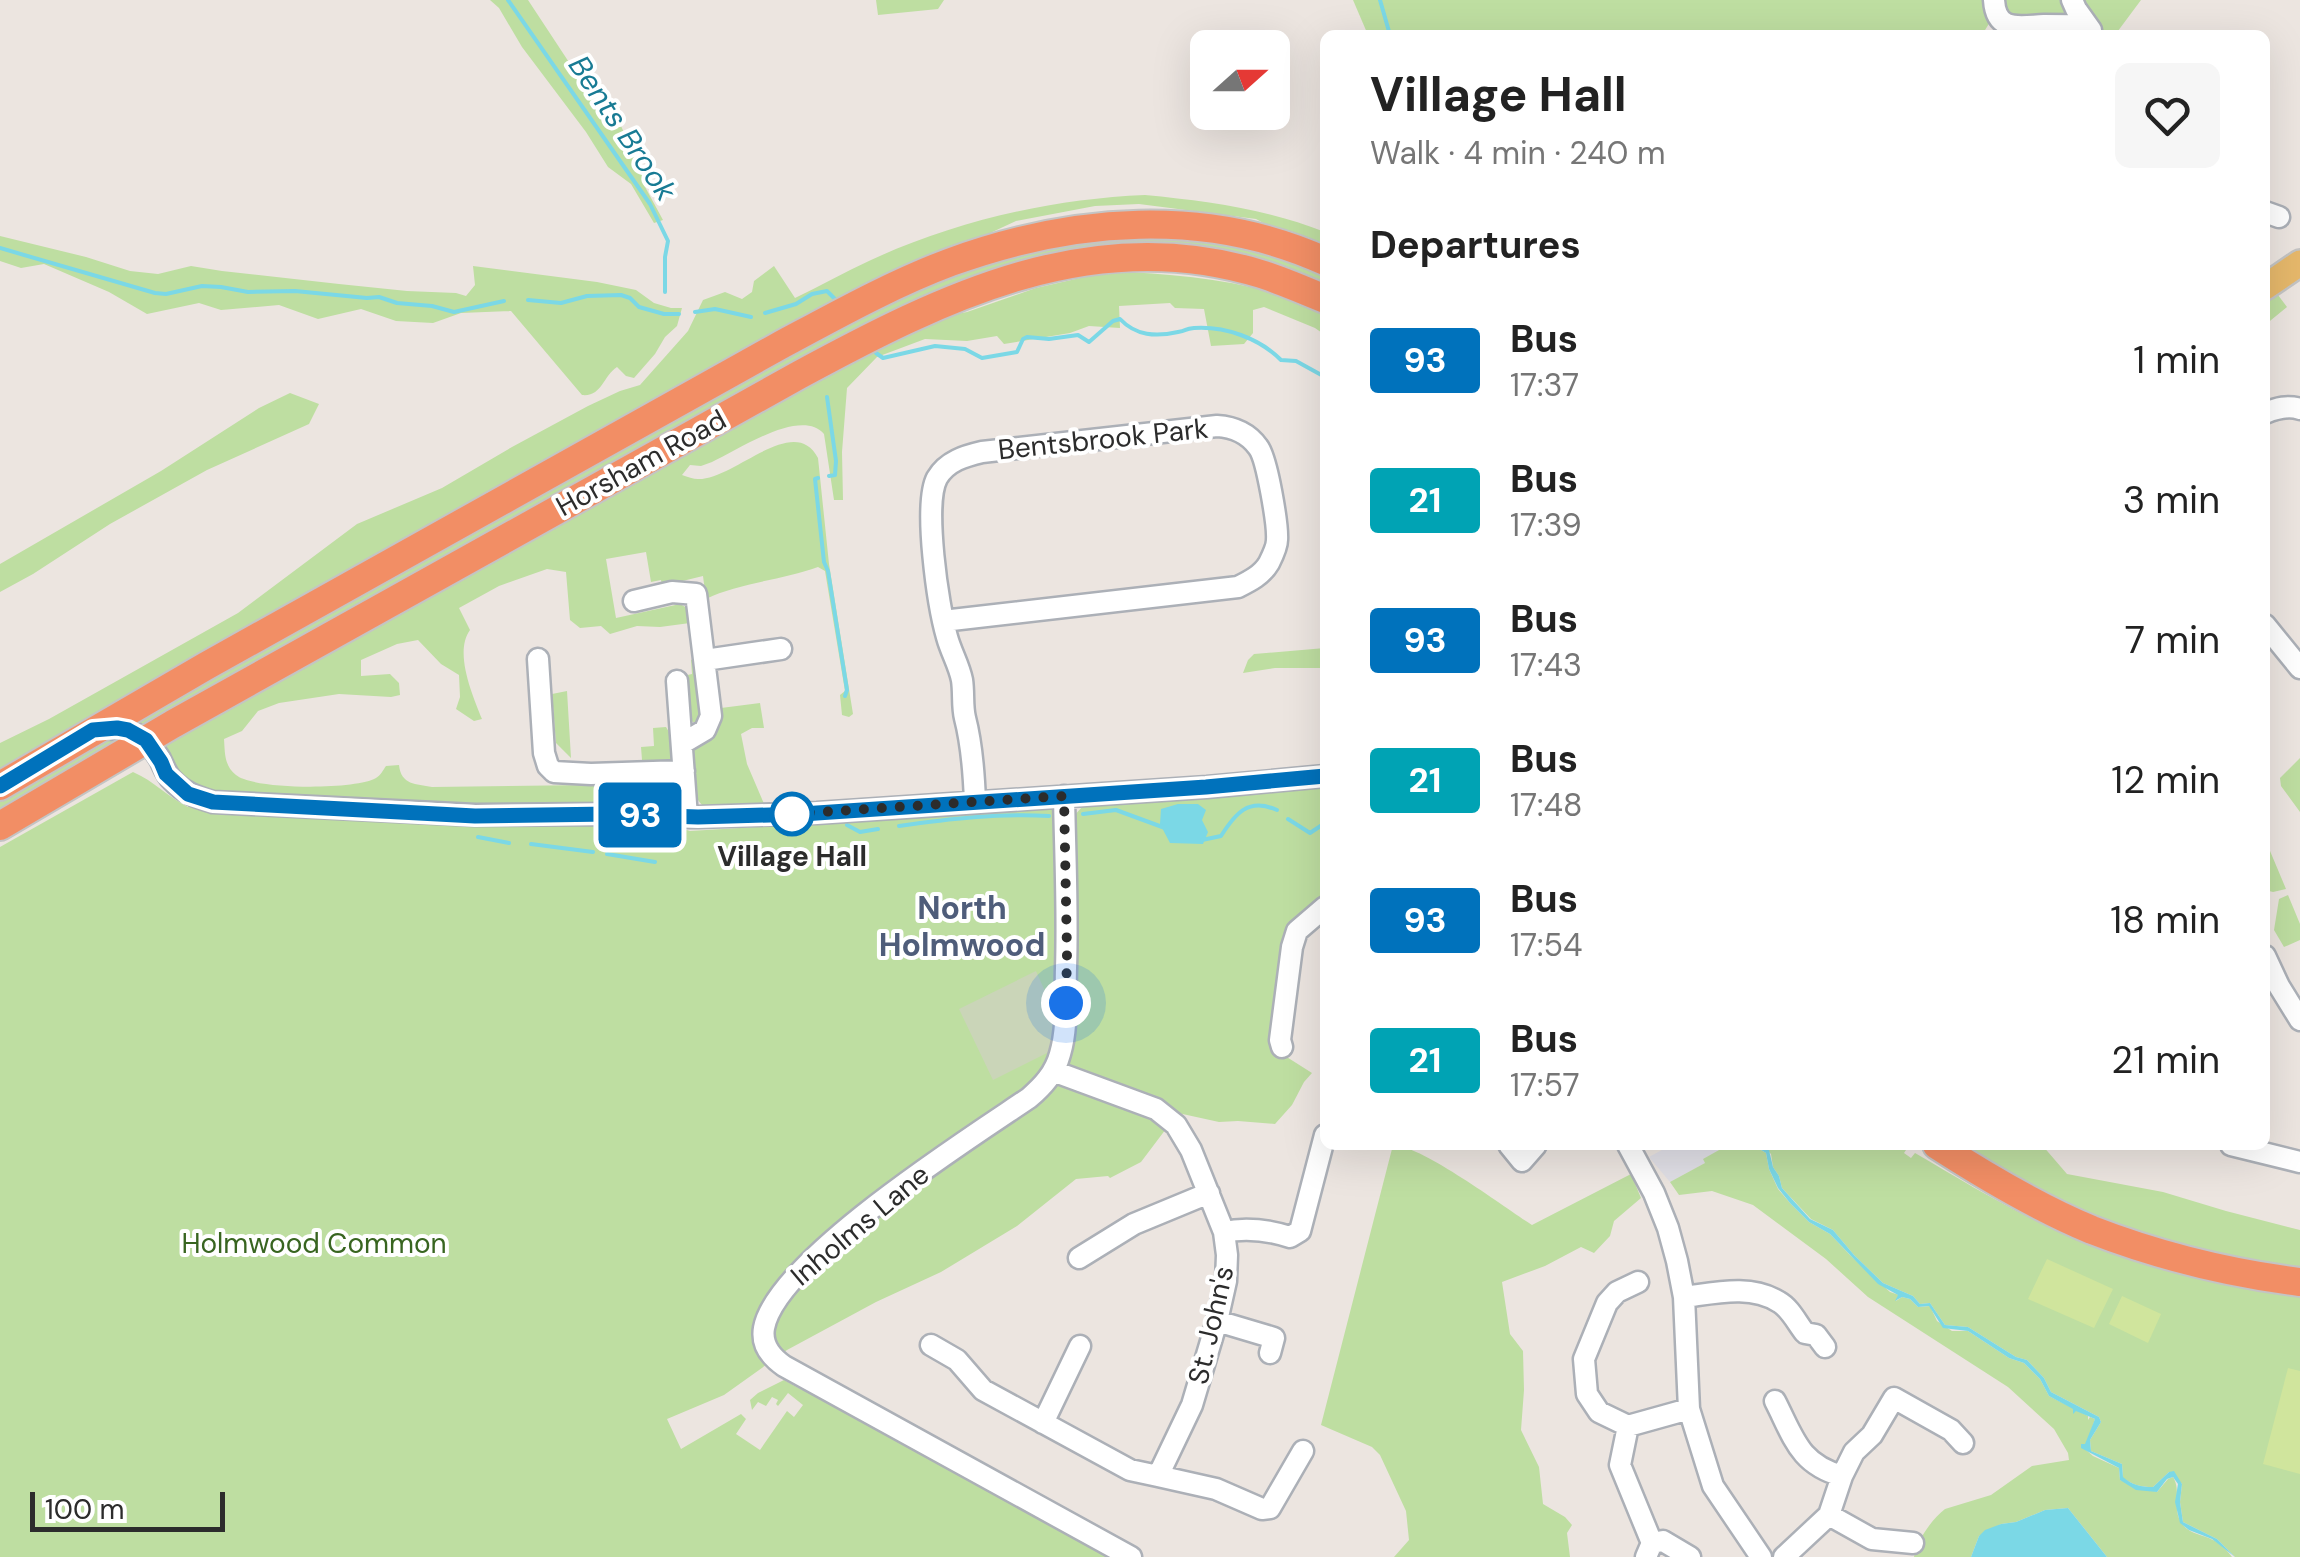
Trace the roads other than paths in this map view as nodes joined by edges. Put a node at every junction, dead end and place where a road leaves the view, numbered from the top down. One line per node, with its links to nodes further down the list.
1 (1994, 0): 3 (street)
2 (2072, 0): 3 (street)
3 (2091, 30)
4 (1320, 259): 18 (highway, Horsham Road)
5 (2300, 263): 6 (main road)
6 (2270, 284)
7 (1320, 298): 19 (highway, Horsham Road)
8 (2300, 409): 9 (street)
9 (2270, 411)
10 (634, 601): 15 (street)
11 (944, 621): 11 (street, Bentsbrook Park); 27 (street, Bentsbrook Park)
12 (2270, 630): 16 (street)
13 (781, 649): 15 (street)
14 (538, 659): 21 (street)
15 (705, 660): 20 (street)
16 (2300, 668)
17 (678, 681): 20 (street)
18 (93, 730): 19 (street); 25 (highway, Horsham Road)
19 (146, 740): 22 (highway, Horsham Road); 23 (street)
20 (683, 743): 21 (street)
21 (684, 771): 28 (street)
22 (88, 773): 23 (street); 29 (highway, Horsham Road)
23 (166, 774): 28 (street)
24 (1320, 776): 26 (street)
25 (0, 786)
26 (1064, 796): 27 (street); 34 (street)
27 (968, 802): 28 (street)
28 (686, 817)
29 (0, 826)
30 (1320, 912): 33 (street)
31 (2270, 966): 32 (street)
32 (2300, 1020)
33 (1282, 1047)
34 (1053, 1072): 42 (street, St. John's); 64 (street, Inholms Lane)
35 (1321, 1150): 43 (street)
36 (1513, 1150): 37 (street)
37 (1532, 1150)
38 (1631, 1150): 47 (street)
39 (1945, 1150): 46 (highway)
40 (2252, 1150): 41 (street)
41 (2300, 1162)
42 (1209, 1193): 43 (street, St. John's); 44 (street)
43 (1224, 1232): 48 (street, St. John's)
44 (1079, 1258)
45 (1638, 1282): 56 (street)
46 (2300, 1282)
47 (1684, 1297): 51 (street); 54 (street)
48 (1217, 1321): 52 (street); 59 (street, St. John's)
49 (931, 1345): 55 (street)
50 (1080, 1346): 55 (street)
51 (1825, 1347)
52 (1270, 1353)
53 (1775, 1401): 60 (street)
54 (1689, 1409): 56 (street); 66 (street)
55 (1043, 1423): 59 (street)
56 (1628, 1426): 63 (street)
57 (1963, 1443): 60 (street)
58 (1303, 1452): 59 (street)
59 (1158, 1476)
60 (1842, 1476): 61 (street)
61 (1829, 1514): 62 (street); 67 (street)
62 (1913, 1544)
63 (1649, 1550): 65 (street)
64 (1131, 1557)
65 (1690, 1557)
66 (1762, 1557)
67 (1784, 1557)

